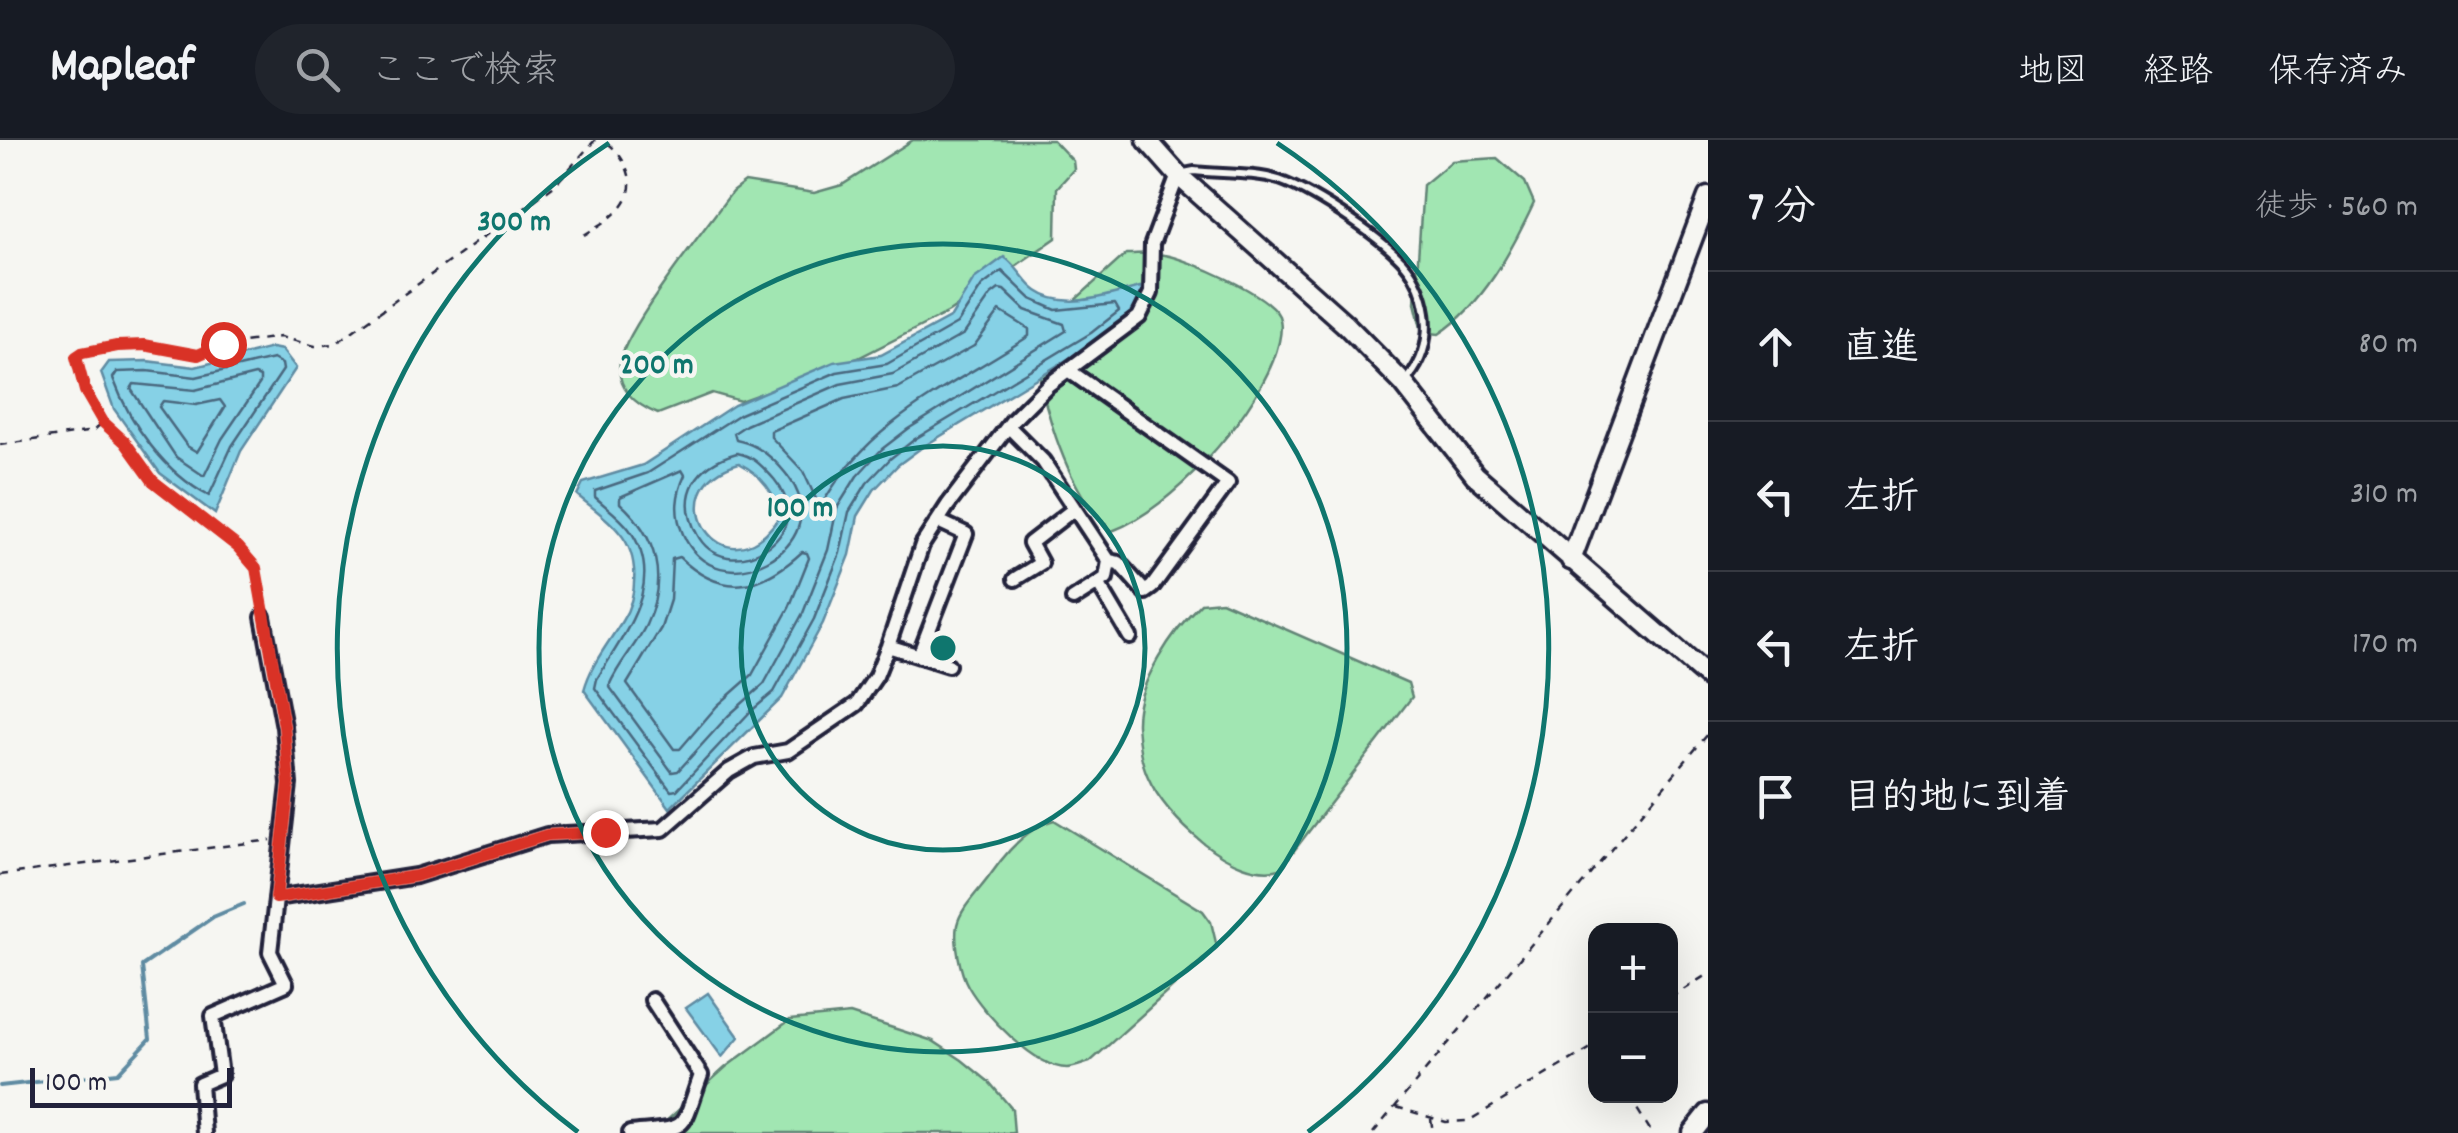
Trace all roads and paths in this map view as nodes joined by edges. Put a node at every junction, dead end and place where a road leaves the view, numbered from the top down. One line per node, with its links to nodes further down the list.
1 (595, 140): 9 (path)
2 (602, 140): 6 (path)
3 (1147, 140): 4 (street)
4 (1178, 175): 7 (street); 8 (street); 8 (lane)
5 (1708, 197): 14 (street)
6 (584, 234)
7 (1068, 370): 10 (street); 15 (street)
8 (1404, 384): 14 (street)
9 (103, 422): 11 (path); 19 (path)
10 (1008, 426): 12 (street); 13 (street)
11 (0, 445)
12 (1074, 509): 15 (street); 16 (street)
13 (938, 521): 21 (street); 22 (street)
14 (1571, 560): 24 (street)
15 (1109, 561): 17 (street)
16 (1015, 579)
17 (1098, 583): 18 (street); 20 (street)
18 (1073, 599)
19 (263, 616): 26 (street)
20 (1130, 637)
21 (888, 646): 22 (street); 28 (street)
22 (919, 656): 23 (street)
23 (948, 664)
24 (1708, 677)
25 (1708, 734): 34 (path)
26 (282, 838): 27 (path); 28 (street)
27 (0, 874)
28 (276, 898): 37 (street)
29 (1708, 974): 30 (path)
30 (1678, 993)
31 (652, 1000): 38 (street)
32 (1588, 1049): 36 (path)
33 (1634, 1103): 41 (path)
34 (1396, 1107): 36 (path); 39 (path)
35 (1708, 1114): 42 (street)
36 (1430, 1118): 40 (path)
37 (204, 1133)
38 (630, 1133)
39 (1373, 1133)
40 (1433, 1133)
41 (1652, 1133)
42 (1693, 1133)

